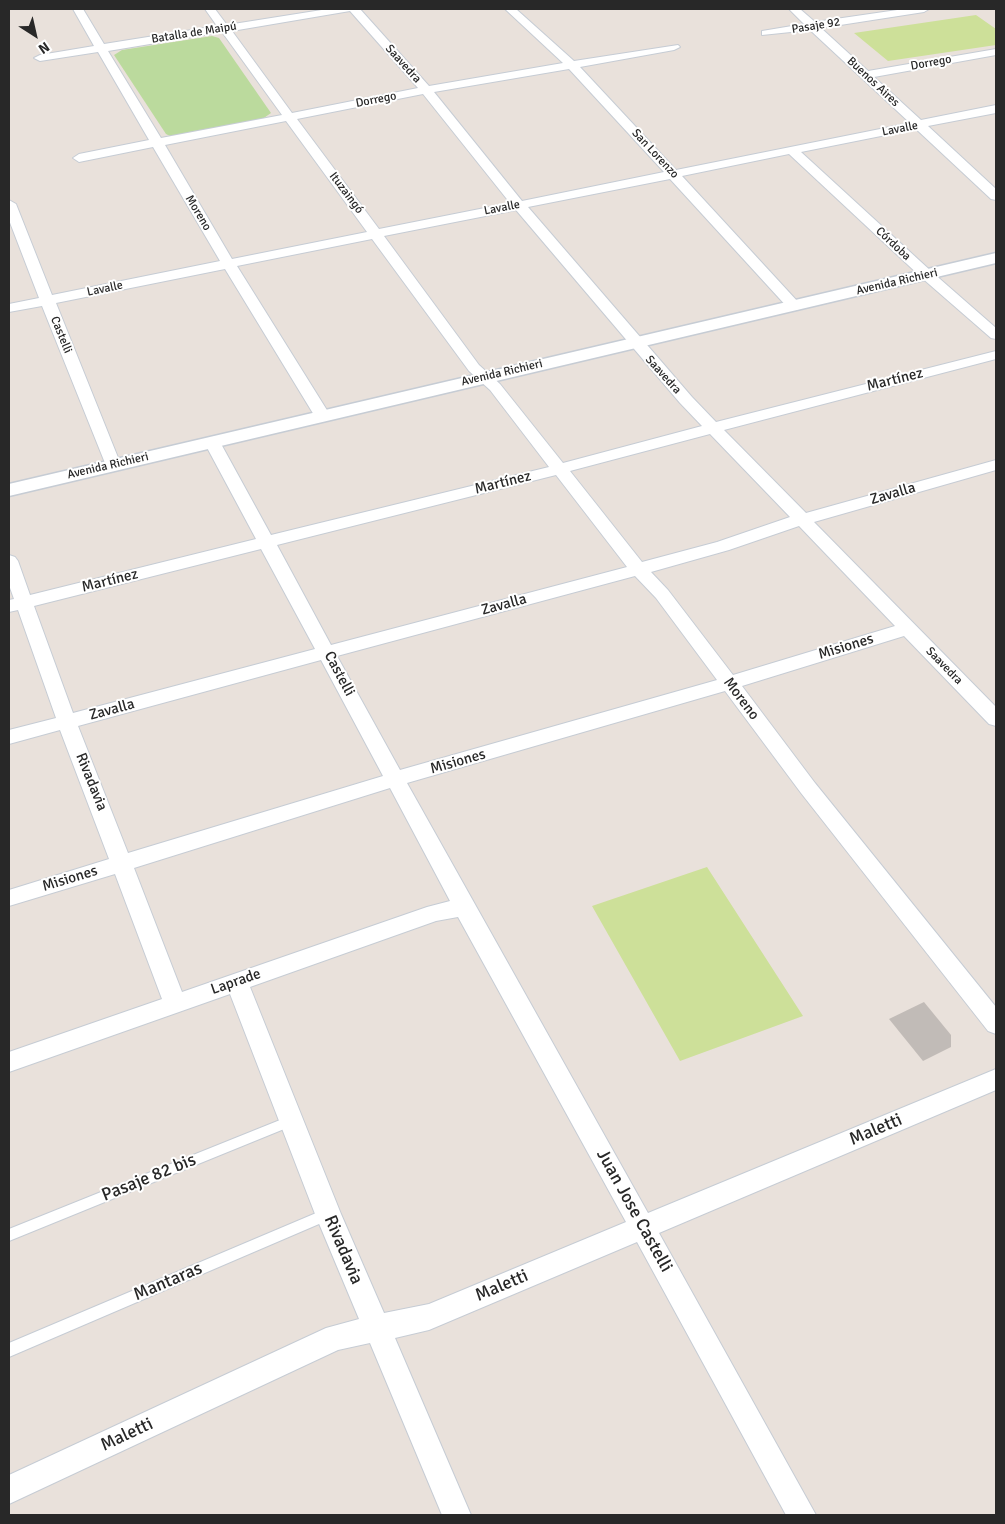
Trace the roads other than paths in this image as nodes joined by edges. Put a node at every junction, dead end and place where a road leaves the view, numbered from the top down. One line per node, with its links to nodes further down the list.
1 (78, 9): 12 (street, Moreno)
2 (210, 9): 9 (street, Ituzaingó)
3 (347, 9): 9 (street, Batalla de Maipú)
4 (354, 9): 17 (street, Saavedra)
5 (510, 9): 15 (street, San Lorenzo)
6 (794, 9): 8 (street, Buenos Aires)
7 (924, 9): 8 (street, Pasaje 92)
8 (814, 27): 10 (street, Pasaje 92); 16 (street, Buenos Aires)
9 (224, 28): 12 (street, Batalla de Maipú); 19 (street, Ituzaingó)
10 (766, 33)
11 (674, 47): 15 (street, Dorrego)
12 (101, 48): 14 (street, Batalla de Maipú); 21 (street, Moreno)
13 (996, 52): 16 (street, Dorrego)
14 (40, 58)
15 (571, 64): 17 (street, Dorrego); 24 (street, San Lorenzo)
16 (866, 75): 20 (street, Buenos Aires)
17 (426, 90): 19 (street, Dorrego); 29 (street, Saavedra)
18 (996, 109): 20 (street, Lavalle)
19 (289, 116): 21 (street, Dorrego); 30 (street, Ituzaingó)
20 (918, 125): 22 (street, Lavalle); 26 (street, Buenos Aires)
21 (156, 142): 23 (street, Dorrego); 32 (street, Moreno)
22 (792, 150): 24 (street, Lavalle); 33 (street, Córdoba)
23 (80, 158)
24 (674, 174): 29 (street, Lavalle); 35 (street, San Lorenzo)
25 (996, 181): 26 (street)
26 (983, 184): 27 (street, Buenos Aires)
27 (996, 196)
28 (9, 204): 34 (street, Castelli)
29 (519, 204): 30 (street, Lavalle); 38 (street, Saavedra)
30 (376, 233): 32 (street, Lavalle); 40 (street, Ituzaingó)
31 (996, 258): 33 (street, Avenida Richieri)
32 (228, 263): 34 (street, Lavalle); 41 (street, Moreno)
33 (926, 275): 35 (street, Avenida Richieri); 37 (street, Córdoba)
34 (47, 301): 36 (street, Lavalle); 44 (street, Castelli)
35 (794, 306): 38 (street, Avenida Richieri)
36 (9, 308)
37 (996, 335)
38 (635, 342): 40 (street, Avenida Richieri); 42 (street, Saavedra)
39 (996, 355): 42 (street, Martínez)
40 (483, 377): 41 (street, Avenida Richieri); 46 (street, Moreno)
41 (322, 416): 43 (street, Avenida Richieri)
42 (714, 427): 46 (street, Martínez); 48 (street, Saavedra)
43 (212, 442): 44 (street, Avenida Richieri); 49 (street, Castelli)
44 (113, 465): 47 (street, Avenida Richieri)
45 (996, 465): 48 (street, Zavalla)
46 (560, 469): 49 (street, Martínez); 51 (street, Moreno)
47 (9, 490)
48 (800, 520): 51 (street, Zavalla); 53 (street, Saavedra)
49 (265, 542): 52 (street, Martínez); 54 (street, Castelli)
50 (9, 560): 52 (street, Rivadavia)
51 (638, 569): 54 (street, Zavalla); 55 (street, Moreno)
52 (16, 604): 57 (street, Rivadavia)
53 (908, 628): 55 (street, Misiones); 56 (street, Saavedra)
54 (328, 653): 57 (street, Zavalla); 59 (street, Castelli)
55 (730, 684): 59 (street, Misiones); 65 (street, Moreno)
56 (996, 719)
57 (67, 722): 58 (street, Zavalla); 60 (street, Rivadavia)
58 (9, 737)
59 (396, 779): 60 (street, Misiones); 62 (street, Castelli)
60 (123, 863): 61 (street, Misiones); 64 (street, Rivadavia)
61 (9, 898)
62 (464, 907): 63 (street, Laprade); 70 (street, Juan Jose Castelli)
63 (236, 982): 64 (street, Laprade); 68 (street, Rivadavia)
64 (175, 1002): 66 (street, Laprade)
65 (996, 1024)
66 (9, 1062)
67 (996, 1079): 70 (street, Maletti)
68 (290, 1121): 69 (street, Rivadavia); 71 (lane, Pasaje 82 bis)
69 (328, 1214): 72 (street, Rivadavia); 73 (lane, Mantaras)
70 (643, 1227): 72 (street, Maletti); 76 (street, Juan Jose Castelli)
71 (9, 1234)
72 (377, 1328): 74 (street, Maletti); 75 (street, Rivadavia)
73 (9, 1350)
74 (9, 1490)
75 (457, 1515)
76 (802, 1515)

